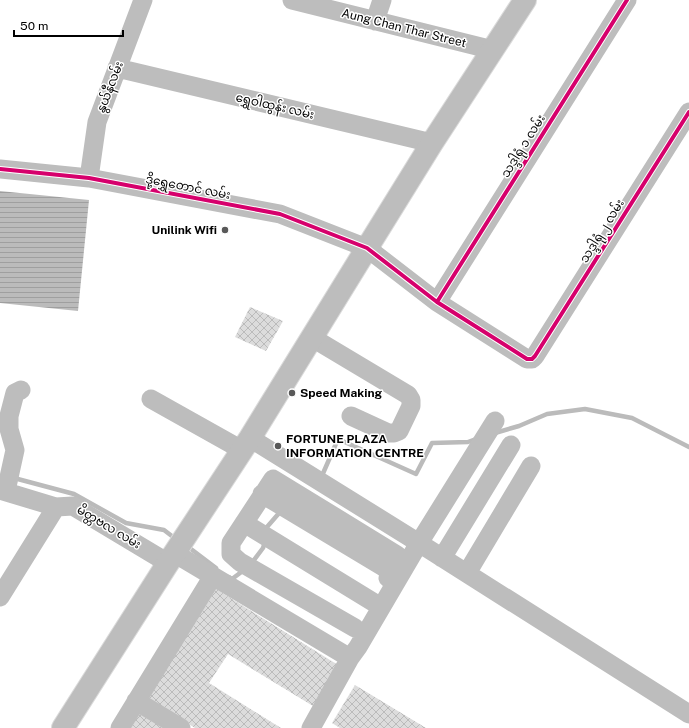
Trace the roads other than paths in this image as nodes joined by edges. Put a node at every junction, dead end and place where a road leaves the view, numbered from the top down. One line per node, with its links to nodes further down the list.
1 (143, 0): 8 (street, နွယ်နီလမ်း)
2 (292, 0): 6 (street, Aung Chan Thar Street)
3 (382, 0): 6 (street)
4 (524, 0): 7 (main road)
5 (627, 0): 14 (street, သဒ္ဒါရုံ ၁ လမ်း)
6 (375, 21): 7 (street, Aung Chan Thar Street)
7 (492, 50): 10 (main road)
8 (117, 68): 10 (street, ရွှေဝါထွန်း လမ်း); 12 (street, နွယ်နီလမ်း)
9 (689, 112): 16 (street, သဒ္ဒါရုံ ၂ လမ်း)
10 (432, 143): 13 (main road)
11 (0, 169): 12 (street, ဒို့ရွှေတောင် လမ်း)
12 (88, 178): 13 (street, ဒို့ရွှေတောင် လမ်း)
13 (366, 248): 14 (street, ဒို့ရွှေတောင် လမ်း); 15 (main road)
14 (437, 302): 16 (street, ဒို့ရွှေတောင် လမ်း)
15 (311, 337): 19 (street); 21 (main road)
16 (532, 359)
17 (21, 390): 26 (street)
18 (151, 399): 21 (street)
19 (351, 416)
20 (495, 420): 30 (street)
21 (246, 444): 23 (street); 31 (main road)
22 (512, 445): 32 (street)
23 (285, 460): 25 (street); 30 (street)
24 (531, 466): 34 (street)
25 (272, 478): 27 (street); 33 (street)
26 (5, 487): 28 (street, မိတ္တဗလ လမ်း)
27 (262, 494): 29 (street); 33 (street)
28 (56, 507): 31 (street, မိတ္တဗလ လမ်း); 36 (street)
29 (244, 523): 37 (street); 38 (street)
30 (419, 543): 32 (street); 39 (street)
31 (171, 558): 35 (street, မိတ္တဗလ လမ်း); 42 (main road)
32 (442, 558): 34 (street)
33 (392, 572): 37 (street)
34 (467, 573): 41 (street)
35 (213, 576): 39 (street, မိတ္တဗလ လမ်း); 40 (street)
36 (0, 597)
37 (373, 602): 38 (street)
38 (356, 628): 39 (street)
39 (343, 654): 45 (street)
40 (136, 701): 43 (street); 44 (street)
41 (689, 714)
42 (63, 728)
43 (120, 728)
44 (180, 728)
45 (311, 728)

